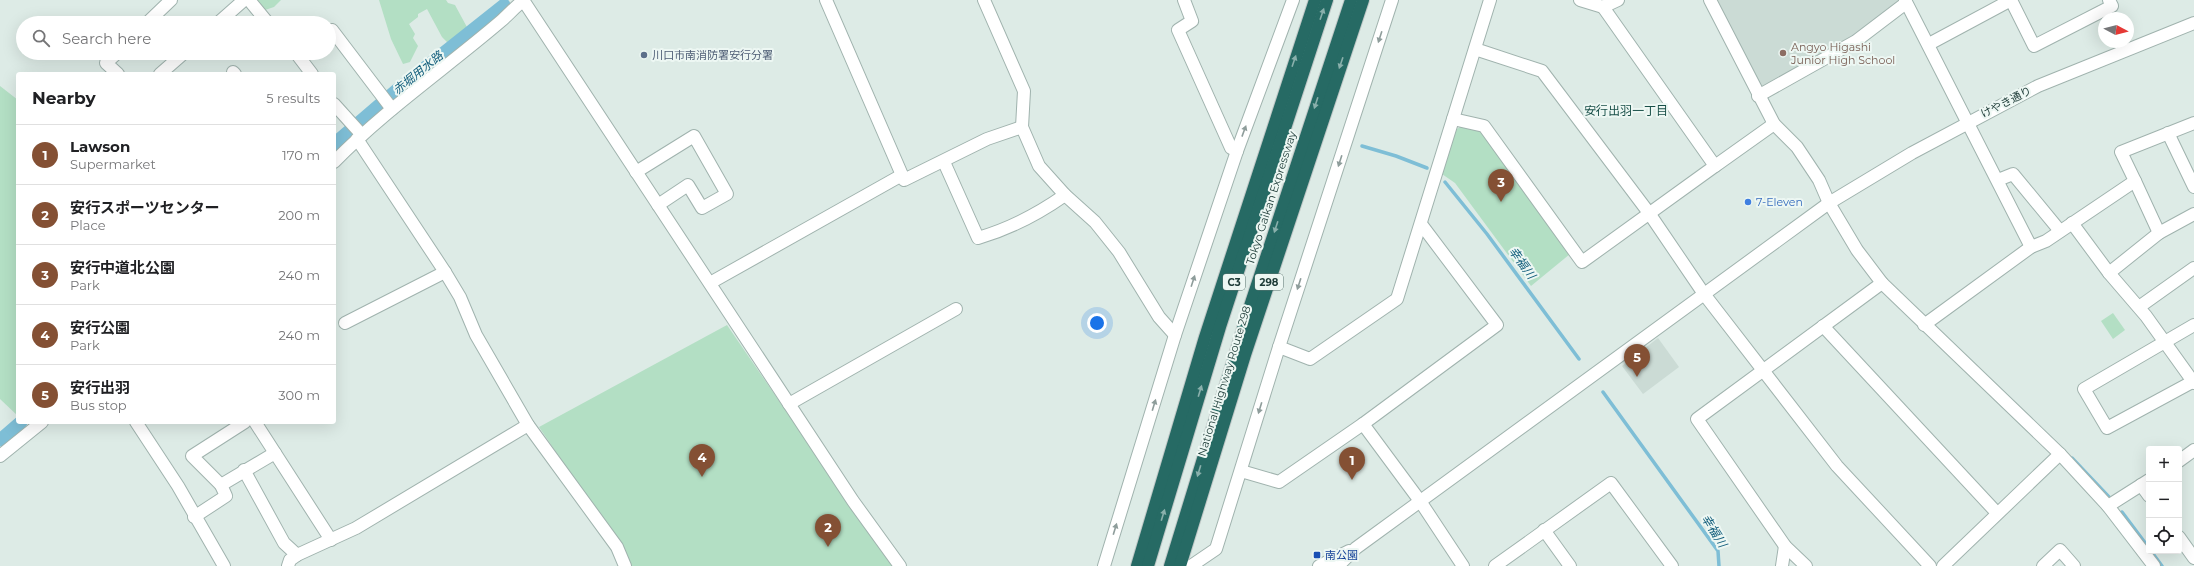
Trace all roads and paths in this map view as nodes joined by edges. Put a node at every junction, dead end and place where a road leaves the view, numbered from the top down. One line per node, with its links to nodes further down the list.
1 (171, 0): 22 (street)
2 (244, 0): 23 (street)
3 (249, 0): 24 (street)
4 (523, 0): 39 (street); 51 (street)
5 (826, 0): 52 (street)
6 (984, 0): 44 (street)
7 (1184, 0): 47 (street)
8 (1293, 0): 47 (street, one-way to 8)
9 (1315, 0): 35 (highway, one-way to 9)
10 (1327, 0): 116 (highway, Tokyo Gaikan Expressway / C3, one-way to 10)
11 (1351, 0): 117 (highway, Tokyo Gaikan Expressway / C3, one-way to 117)
12 (1362, 0): 37 (highway, National Highway Route 298 / 298, one-way to 37)
13 (1392, 0): 80 (street, one-way to 80)
14 (1490, 0): 28 (street)
15 (1580, 0): 21 (street)
16 (1618, 0): 21 (street)
17 (1710, 0): 36 (street)
18 (2011, 0): 19 (street); 27 (street)
19 (2109, 0)
20 (1906, 1): 27 (street); 36 (street)
21 (1604, 7): 50 (street)
22 (155, 16)
23 (226, 16)
24 (262, 16)
25 (2194, 23): 41 (street, けやき通り)
26 (336, 35): 39 (street)
27 (1929, 44): 41 (street)
28 (1475, 49): 40 (street); 59 (street)
29 (109, 60): 32 (street)
30 (176, 60): 33 (street)
31 (304, 60): 34 (street)
32 (116, 72)
33 (162, 72)
34 (311, 72)
35 (1286, 84): 114 (highway); 115 (highway)
36 (1758, 96): 43 (street)
37 (1326, 105): 118 (highway, National Highway Route 298 / 298); 119 (highway)
38 (336, 107): 46 (street)
39 (392, 109): 46 (street)
40 (1453, 119): 59 (street); 62 (street)
41 (1968, 121): 53 (street); 57 (street, けやき通り)
42 (2194, 123): 45 (street)
43 (1774, 124): 50 (street); 57 (street)
44 (1022, 127): 49 (street); 56 (street)
45 (2168, 133): 54 (street); 55 (street)
46 (359, 137): 48 (street); 67 (street)
47 (1237, 151): 78 (street, one-way to 47)
48 (336, 160)
49 (944, 162): 52 (street); 56 (street)
50 (1715, 166): 59 (street)
51 (636, 172): 58 (street); 58 (street)
52 (902, 175): 70 (street)
53 (1998, 180): 63 (street); 65 (street)
54 (2134, 181): 61 (street); 64 (street)
55 (2194, 187)
56 (1065, 195): 78 (street)
57 (1829, 203): 69 (street); 71 (street, けやき通り)
58 (658, 205): 70 (street)
59 (1649, 213): 71 (street)
60 (2194, 214): 64 (street)
61 (2072, 223): 63 (street); 68 (street)
62 (1421, 224): 80 (street); 88 (street)
63 (2060, 231): 65 (street)
64 (2159, 233): 68 (street)
65 (2032, 247): 75 (street)
66 (2194, 268): 72 (street)
67 (445, 272): 74 (street); 89 (street)
68 (2109, 273): 72 (street)
69 (1882, 283): 75 (street); 77 (street)
70 (710, 284): 83 (street)
71 (1704, 294): 81 (street); 97 (street, けやき通り)
72 (2139, 307): 79 (street)
73 (956, 309): 83 (street)
74 (345, 323)
75 (1924, 325): 91 (street)
76 (2194, 325): 79 (street)
77 (1823, 326): 81 (street); 99 (street)
78 (1175, 335): 113 (street, one-way to 78)
79 (2166, 342): 82 (street); 82 (street)
80 (1279, 347): 94 (street, one-way to 94)
81 (1762, 371): 104 (street); 128 (street)
82 (2194, 382)
83 (789, 404): 112 (street)
84 (40, 424): 92 (street)
85 (137, 424): 100 (street)
86 (242, 424): 96 (street)
87 (256, 424): 90 (street)
88 (1363, 424): 94 (street); 97 (street)
89 (528, 425): 102 (street); 111 (street)
90 (275, 453): 93 (street); 102 (street)
91 (2060, 454): 98 (street); 99 (street)
92 (0, 456)
93 (244, 470): 96 (street); 106 (street)
94 (1241, 471): 119 (street)
95 (2145, 482): 98 (street)
96 (221, 485): 100 (street)
97 (1420, 501): 105 (street, けやき通り); 122 (street)
98 (2108, 506): 108 (street)
99 (1997, 513): 129 (street)
100 (194, 517): 109 (street)
101 (1544, 530): 123 (street); 124 (street); 125 (street)
102 (331, 540): 106 (street)
103 (2182, 541): 107 (street)
104 (1785, 546): 126 (street); 127 (street)
105 (1356, 548): 120 (street); 121 (street)
106 (297, 555): 110 (street)
107 (2194, 558)
108 (2148, 564)
109 (224, 566)
110 (288, 566)
111 (625, 566)
112 (900, 566)
113 (1104, 566)
114 (1129, 566)
115 (1137, 566)
116 (1148, 566)
117 (1170, 566)
118 (1180, 566)
119 (1190, 566)
120 (1318, 566)
121 (1338, 566)
122 (1463, 566)
123 (1496, 566)
124 (1570, 566)
125 (1672, 566)
126 (1782, 566)
127 (1806, 566)
128 (1930, 566)
129 (1943, 566)
130 (2043, 566): 131 (street)
131 (2074, 566)

